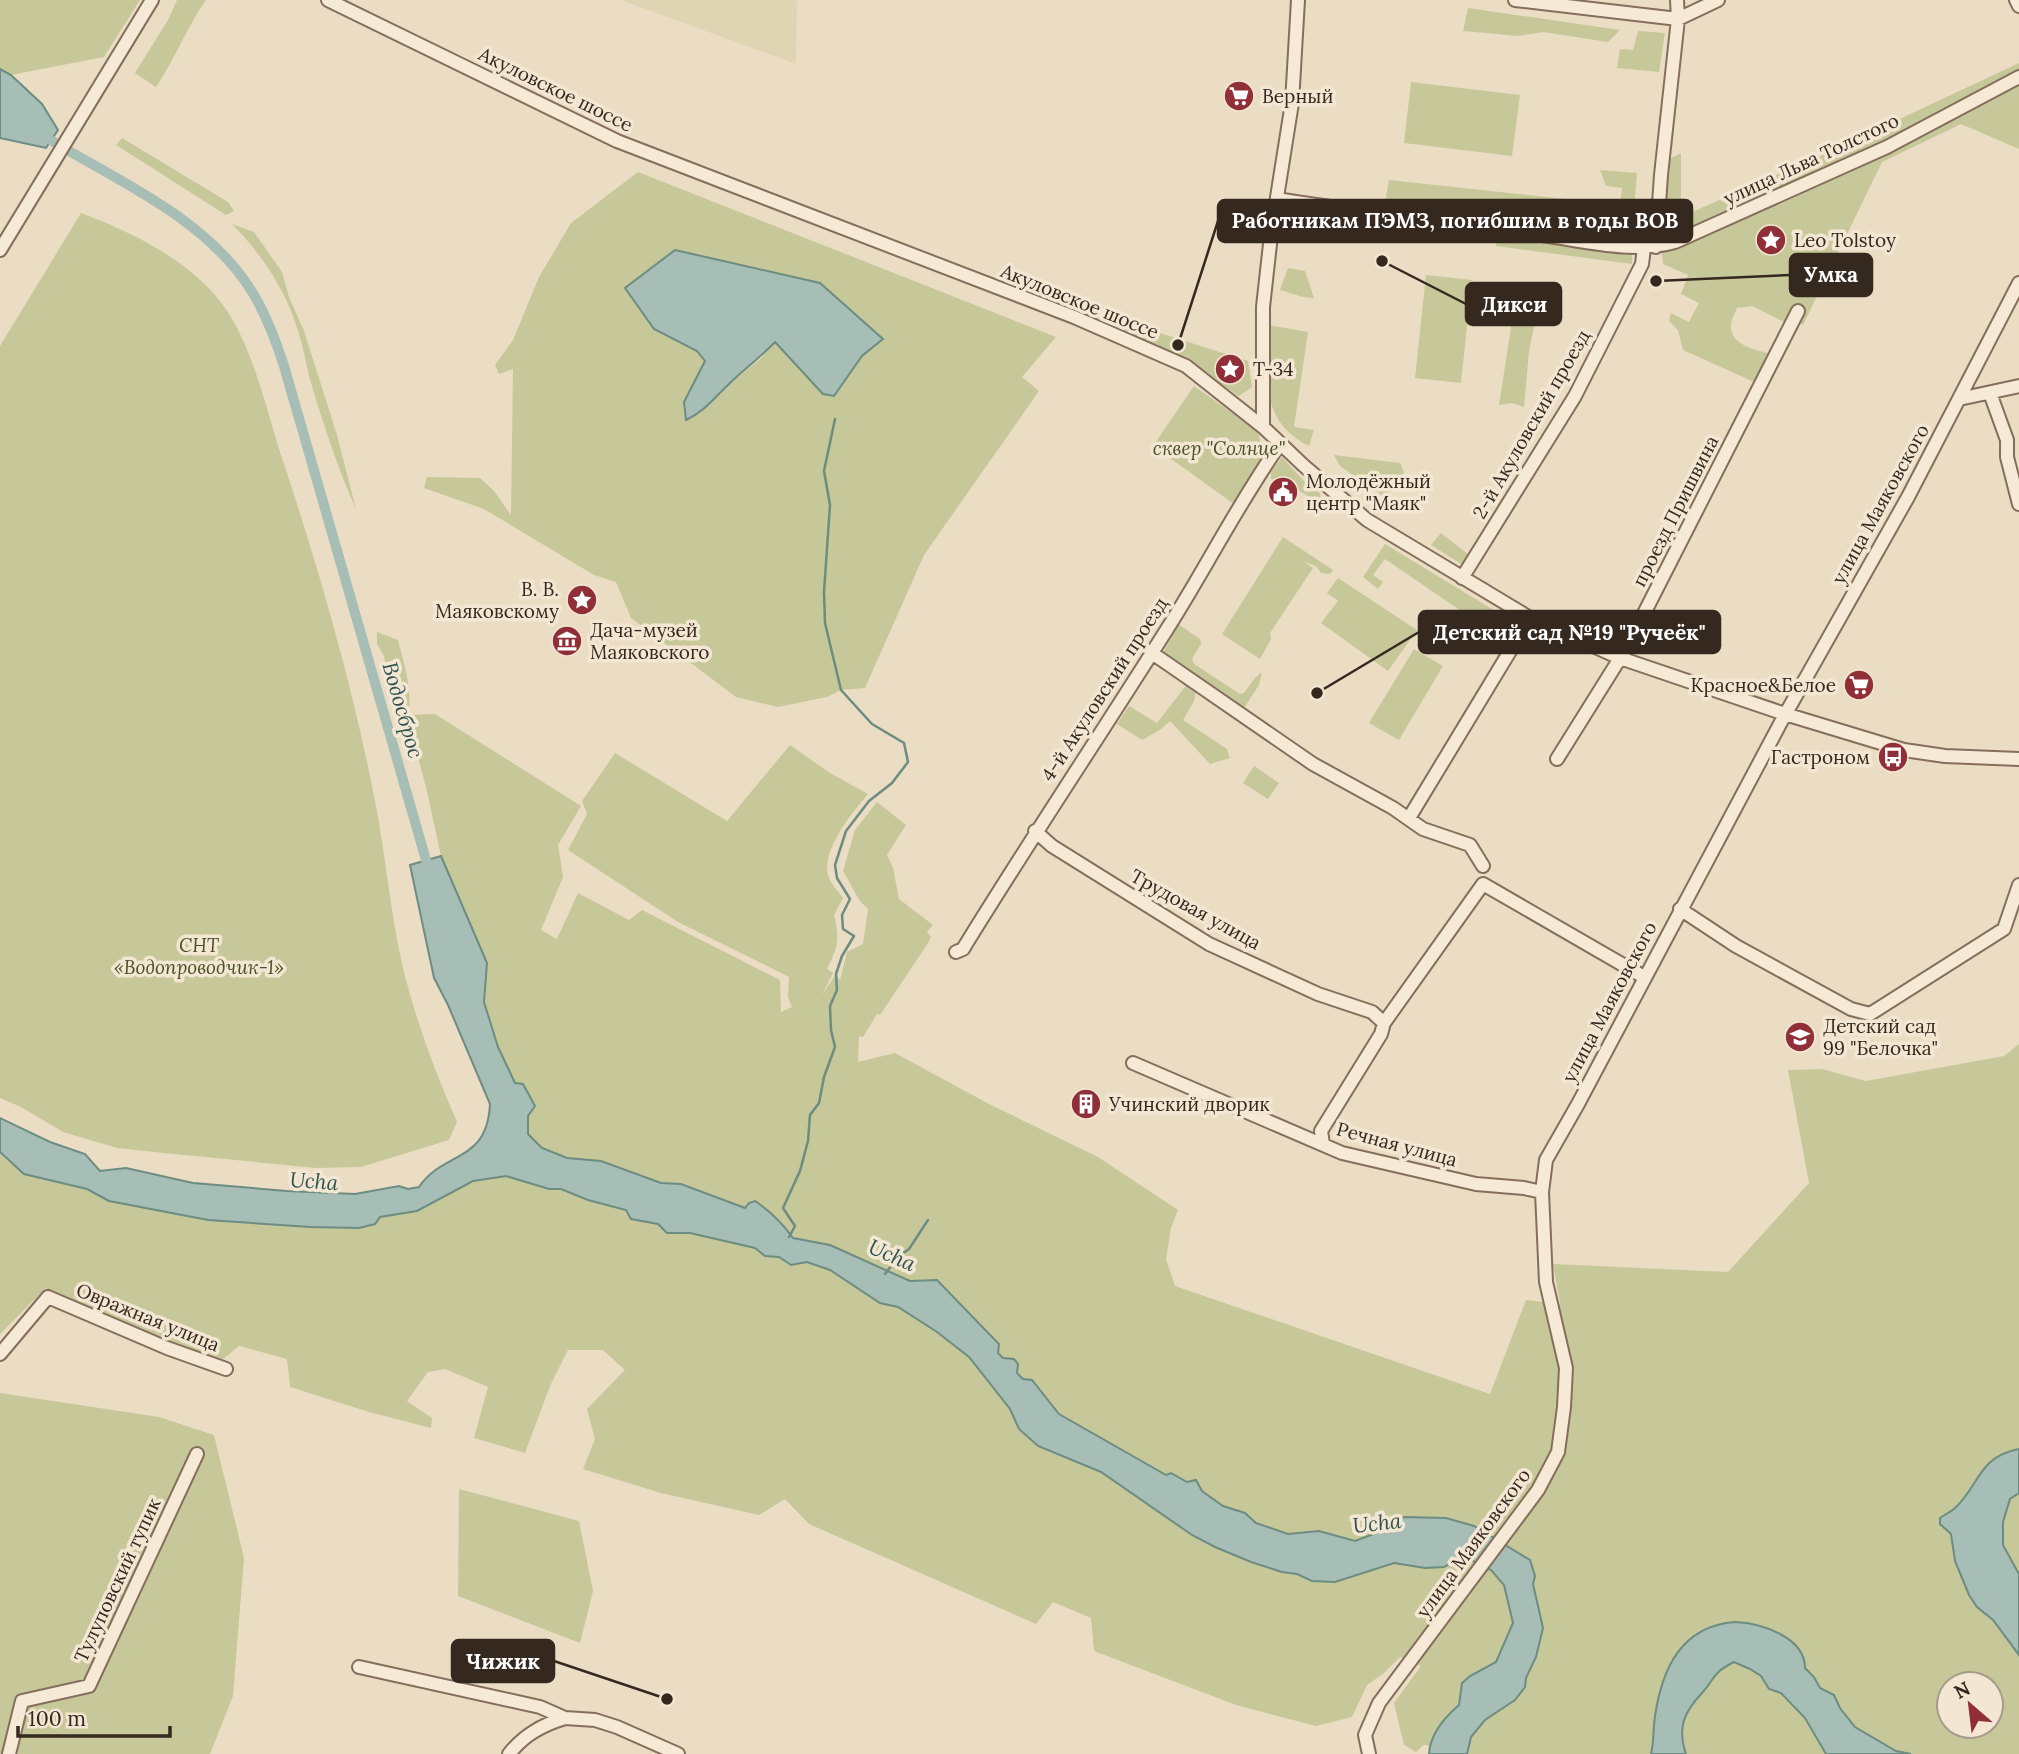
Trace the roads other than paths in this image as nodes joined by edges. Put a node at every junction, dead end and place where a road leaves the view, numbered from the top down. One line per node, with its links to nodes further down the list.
1 (152, 0): 13 (street)
2 (328, 0): 19 (street, Акуловское шоссе)
3 (1298, 0): 11 (street)
4 (1516, 0): 9 (street)
5 (1677, 0): 9 (street, 2-й Акуловский проезд)
6 (1718, 0): 9 (street)
7 (2016, 0): 8 (street)
8 (2019, 6)
9 (1678, 19): 12 (street, 2-й Акуловский проезд)
10 (2019, 77): 12 (street, улица Льва Толстого)
11 (1278, 199): 12 (street, улица Льва Толстого); 19 (street)
12 (1650, 247): 22 (street, 2-й Акуловский проезд)
13 (0, 250)
14 (2019, 283): 18 (street, улица Маяковского)
15 (1798, 311): 25 (street, проезд Пришвина)
16 (2019, 386): 17 (street)
17 (1990, 393): 18 (street); 21 (street)
18 (1959, 399): 26 (street, улица Маяковского)
19 (1264, 427): 20 (street, Акуловское шоссе)
20 (1280, 444): 22 (street, Акуловское шоссе); 24 (street, 4-й Акуловский проезд)
21 (2019, 504)
22 (1462, 578): 23 (street, Акуловское шоссе)
23 (1530, 618): 25 (street, Акуловское шоссе); 29 (street)
24 (1152, 653): 29 (street); 30 (street, 4-й Акуловский проезд)
25 (1620, 658): 26 (street, Акуловское шоссе); 27 (street, проезд Пришвина)
26 (1785, 714): 28 (street, Акуловское шоссе); 33 (street, улица Маяковского)
27 (1557, 759)
28 (2019, 759)
29 (1409, 818): 31 (street)
30 (1035, 831): 34 (street, 4-й Акуловский проезд); 36 (street, Трудовая улица)
31 (1483, 866)
32 (2019, 885): 33 (street)
33 (1680, 909): 35 (street, улица Маяковского)
34 (956, 952)
35 (1644, 977): 36 (street); 39 (street, улица Маяковского)
36 (1384, 1023): 38 (street)
37 (1133, 1063): 38 (street, Речная улица)
38 (1323, 1144): 39 (street, Речная улица)
39 (1542, 1192): 48 (street, улица Маяковского)
40 (0, 1354): 41 (street, Овражная улица)
41 (226, 1368)
42 (197, 1454): 45 (street, Тулуповский тупик)
43 (359, 1667): 44 (street)
44 (565, 1718): 46 (street); 47 (street)
45 (9, 1754)
46 (509, 1754)
47 (678, 1754)
48 (1369, 1754)

